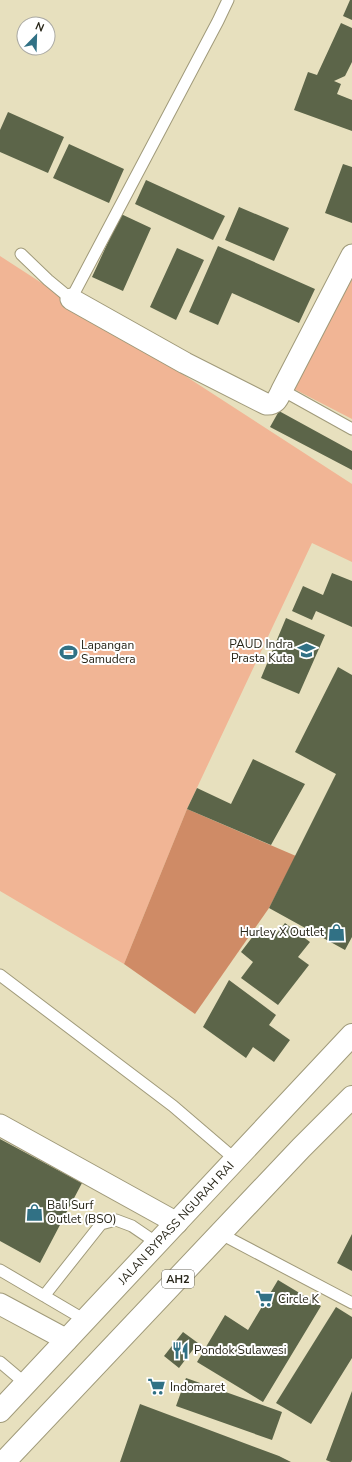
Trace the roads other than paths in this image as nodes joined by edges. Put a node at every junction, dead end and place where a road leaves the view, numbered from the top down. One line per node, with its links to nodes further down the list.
1 (228, 0): 4 (lane)
2 (21, 254): 4 (lane)
3 (352, 255): 5 (street)
4 (71, 299): 5 (street)
5 (282, 390): 6 (lane)
6 (352, 429)
7 (0, 975): 11 (lane)
8 (352, 1035): 11 (highway, JALAN BYPASS NGURAH RAI)
9 (352, 1097): 13 (highway, AH2)
10 (0, 1125): 12 (street)
11 (236, 1160): 12 (highway, JALAN BYPASS NGURAH RAI)
12 (177, 1223): 14 (highway, JALAN BYPASS NGURAH RAI)
13 (221, 1234): 17 (lane); 24 (highway, AH2)
14 (157, 1244): 16 (lane); 19 (highway, JALAN BYPASS NGURAH RAI)
15 (0, 1270): 16 (lane)
16 (44, 1296): 19 (lane)
17 (352, 1303)
18 (0, 1304): 20 (street)
19 (85, 1320): 20 (highway, JALAN BYPASS NGURAH RAI)
20 (67, 1340): 22 (highway, JALAN BYPASS NGURAH RAI)
21 (0, 1362): 22 (lane)
22 (26, 1384): 23 (highway, JALAN BYPASS NGURAH RAI)
23 (0, 1411)
24 (4, 1462)

